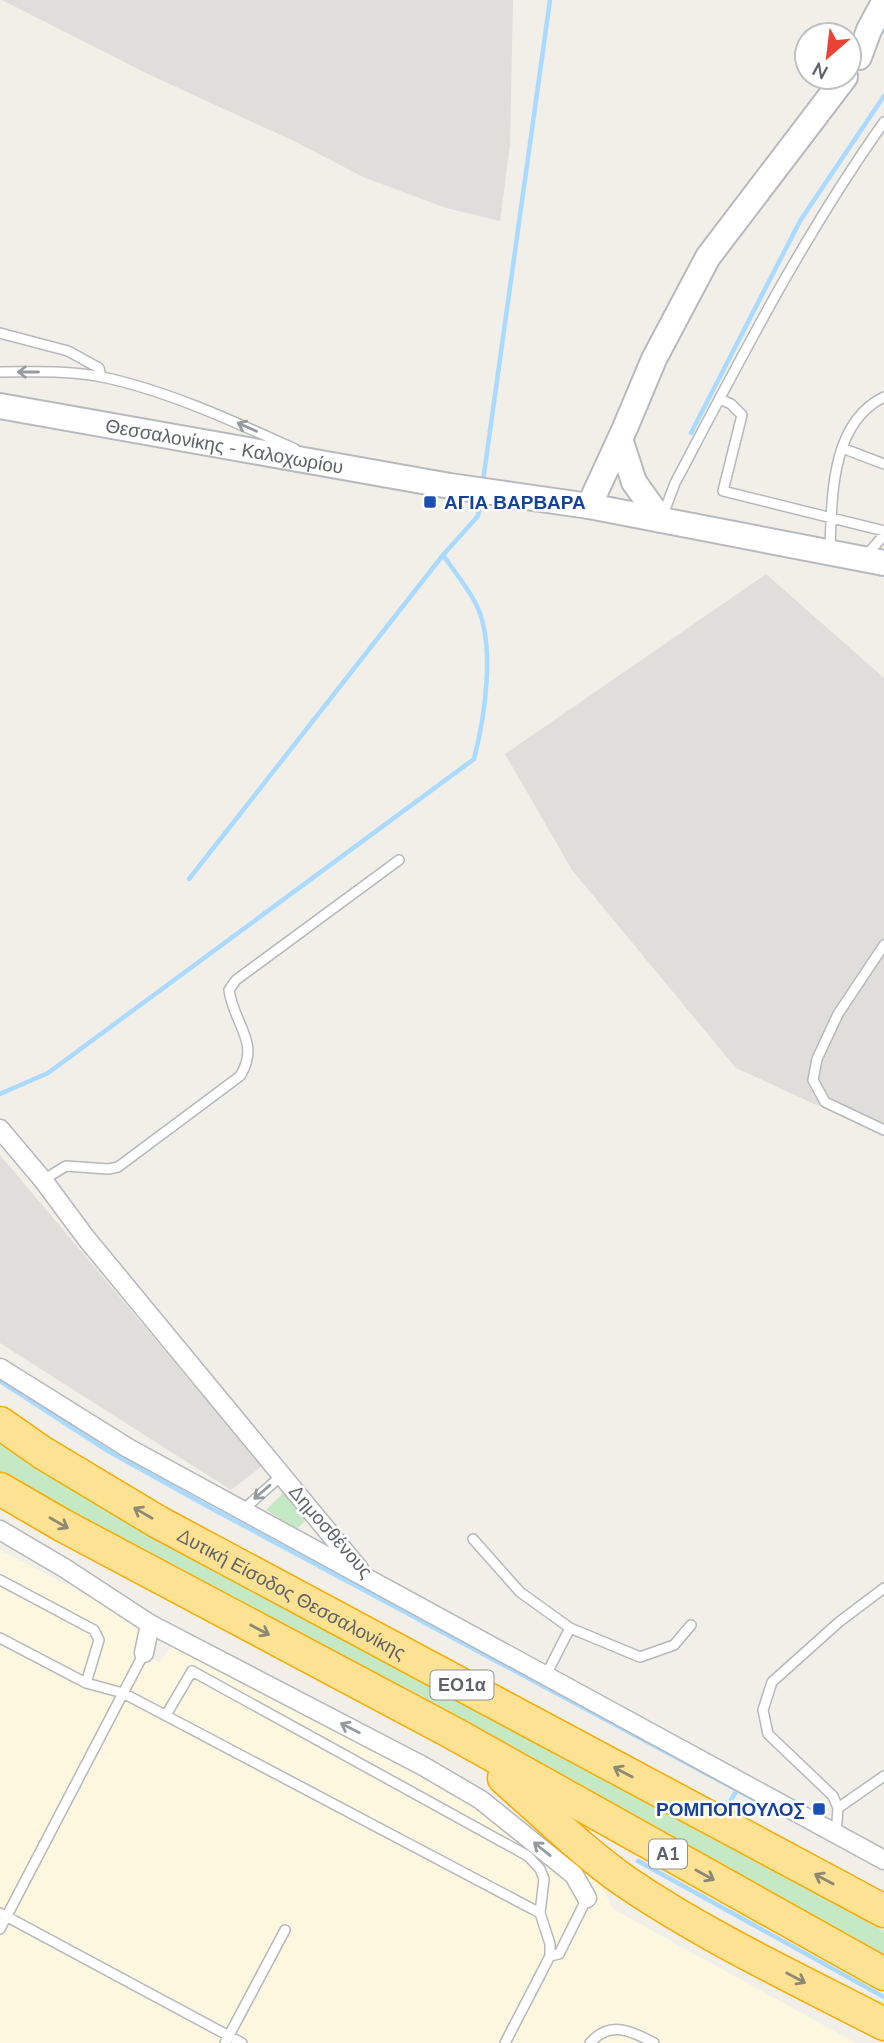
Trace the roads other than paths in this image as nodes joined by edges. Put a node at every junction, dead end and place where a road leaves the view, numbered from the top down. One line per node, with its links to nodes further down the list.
1 (884, 2): 3 (main road)
2 (884, 25): 4 (main road)
3 (863, 43)
4 (863, 53)
5 (835, 91): 13 (main road)
6 (884, 122): 11 (lane)
7 (0, 333): 9 (lane)
8 (0, 372): 9 (lane, one-way to 8)
9 (101, 377): 16 (lane, one-way to 9)
10 (884, 397): 14 (lane)
11 (720, 399): 19 (lane); 20 (lane)
12 (0, 406): 16 (main road, Θεσσαλονίκης - Καλοχωρίου)
13 (624, 437): 17 (main road); 18 (main road); 20 (main road)
14 (842, 447): 15 (lane); 19 (lane)
15 (884, 464)
16 (331, 465): 17 (main road, Θεσσαλονίκης - Καλοχωρίου)
17 (589, 506): 18 (main road)
18 (617, 513): 20 (main road)
19 (831, 517): 21 (lane); 22 (lane)
20 (661, 520): 22 (main road)
21 (884, 533): 23 (lane)
22 (830, 553): 23 (main road)
23 (873, 561)
24 (399, 860): 28 (lane)
25 (884, 946): 27 (lane)
26 (0, 1129): 28 (street, Δημοσθένους)
27 (884, 1130)
28 (43, 1180): 31 (street, Δημοσθένους)
29 (0, 1368): 33 (street)
30 (0, 1423): 54 (highway, Δυτική Είσοδος Θεσσαλονίκης / ΕΟ1α, one-way to 30)
31 (282, 1475): 33 (lane, one-way to 33); 36 (street, Δημοσθένους)
32 (0, 1489): 48 (highway, ΕΟ1α, one-way to 48)
33 (243, 1510): 36 (street)
34 (0, 1530): 39 (street)
35 (473, 1538): 41 (lane)
36 (366, 1577): 44 (street, Δημοσθένους)
37 (0, 1580): 45 (lane)
38 (884, 1588): 50 (lane)
39 (150, 1624): 43 (street); 53 (street, one-way to 39)
40 (691, 1625): 41 (lane)
41 (570, 1628): 44 (lane)
42 (0, 1638): 45 (lane)
43 (144, 1653): 46 (lane)
44 (546, 1675): 51 (street, Δημοσθένους)
45 (86, 1683): 46 (lane)
46 (123, 1693): 47 (lane); 56 (lane)
47 (166, 1715): 55 (lane); 55 (lane)
48 (453, 1733): 60 (highway, Α1, one-way to 60); 61 (highway, one-way to 61)
49 (884, 1776): 50 (lane)
50 (838, 1808): 51 (lane)
51 (836, 1835): 52 (street, Δημοσθένους)
52 (884, 1860)
53 (587, 1898): 59 (lane)
54 (884, 1912)
55 (540, 1913): 59 (lane)
56 (3, 1914): 57 (lane); 62 (lane)
57 (0, 1929)
58 (285, 1930): 62 (lane)
59 (550, 1956): 64 (lane)
60 (884, 1974)
61 (884, 2024)
62 (227, 2039): 63 (lane)
63 (242, 2043)
64 (505, 2043)
65 (590, 2043): 66 (lane)
66 (654, 2043)

